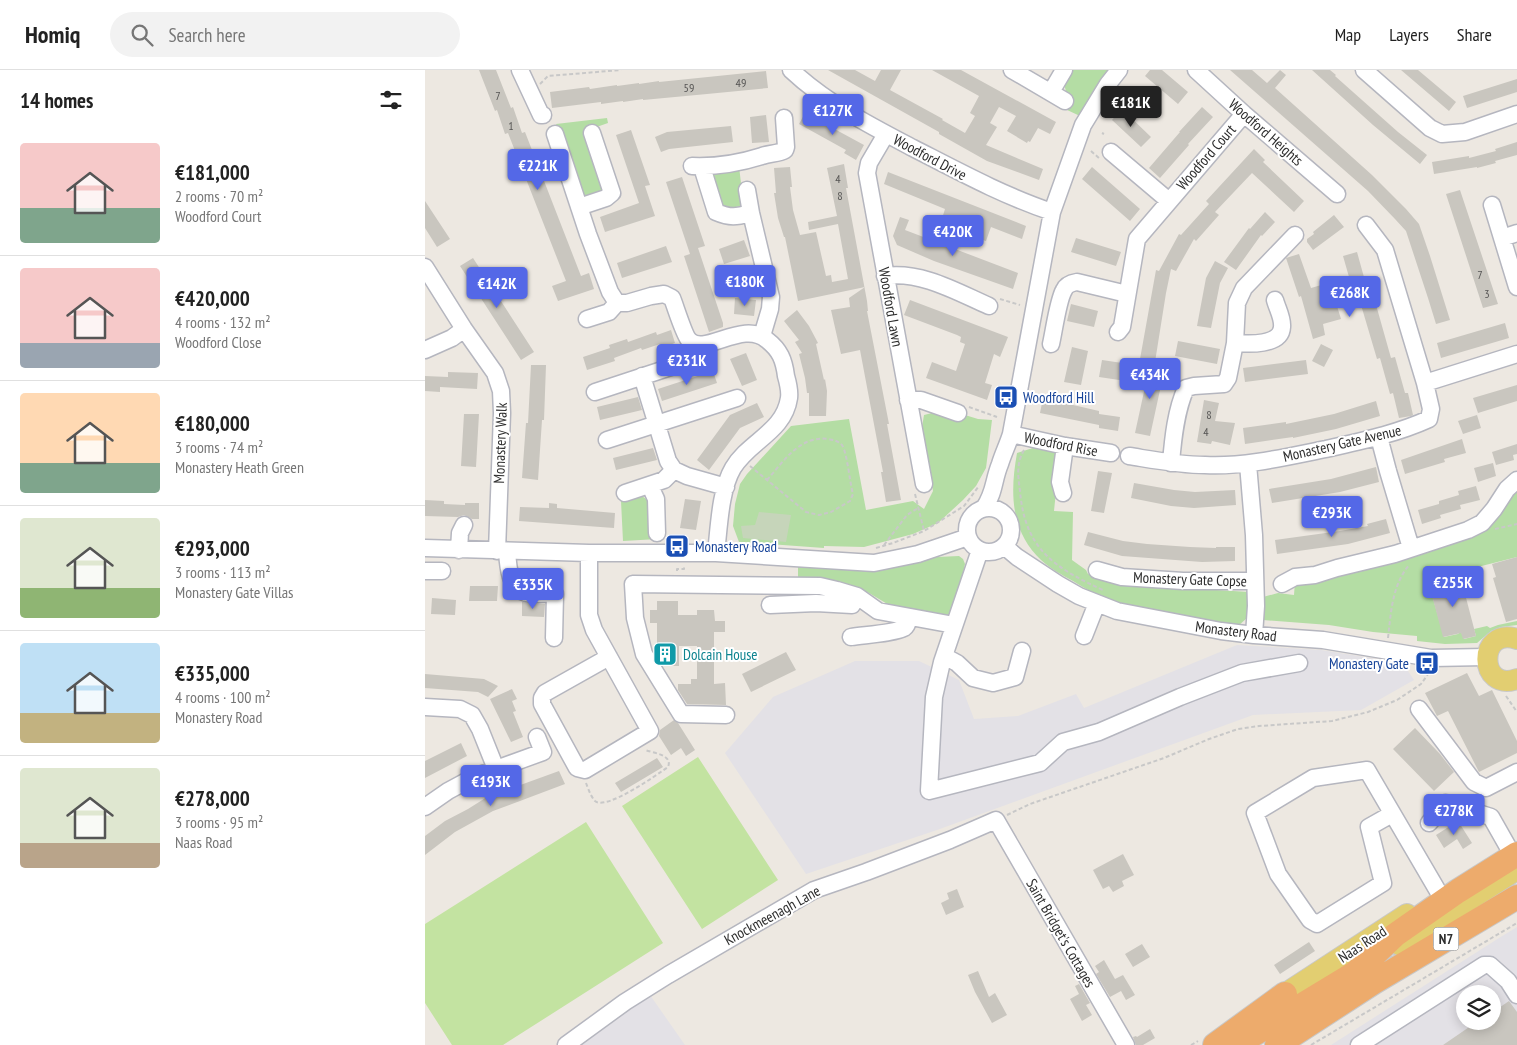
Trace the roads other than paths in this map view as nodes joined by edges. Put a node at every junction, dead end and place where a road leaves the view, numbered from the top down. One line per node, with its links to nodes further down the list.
1 (520, 70): 13 (street)
2 (791, 70): 8 (street, Woodford Drive)
3 (1013, 70): 9 (street)
4 (1064, 70): 9 (street)
5 (1119, 70): 24 (street)
6 (1196, 70): 11 (street, Woodford Heights)
7 (1364, 70): 12 (street)
8 (807, 76): 17 (street, Woodford Drive)
9 (1051, 92): 10 (street)
10 (1065, 101)
11 (1244, 114): 20 (street, Woodford Heights); 21 (street, Woodford Court)
12 (1517, 114)
13 (543, 115)
14 (784, 118): 25 (street)
15 (592, 133): 23 (street)
16 (555, 134): 23 (street)
17 (886, 134): 24 (street, Woodford Drive); 30 (street, Woodford Lawn)
18 (1108, 158): 21 (street, Woodford Court)
19 (747, 190): 25 (street)
20 (1337, 194)
21 (1169, 201): 32 (street, Woodford Court)
22 (1493, 205): 28 (street)
23 (579, 207): 35 (street)
24 (1052, 212): 52 (street)
25 (751, 213): 39 (street)
26 (1366, 225): 46 (street, Monastery Gate Avenue)
27 (1295, 235): 40 (street)
28 (1509, 236): 31 (street)
29 (425, 267): 37 (street, Monastery Walk)
30 (885, 276): 34 (street); 49 (street, Woodford Lawn)
31 (1517, 287)
32 (1127, 294): 38 (street, Woodford Court); 41 (street)
33 (1275, 300): 40 (street)
34 (994, 302)
35 (617, 303): 36 (street); 39 (street)
36 (587, 319)
37 (464, 329): 42 (street); 77 (street, Monastery Walk)
38 (1118, 332)
39 (762, 336): 65 (street)
40 (1235, 343): 59 (street)
41 (1051, 344)
42 (425, 350)
43 (1517, 354): 46 (street)
44 (674, 366): 45 (street)
45 (642, 376): 47 (street); 51 (street)
46 (1425, 383): 53 (street, Monastery Gate Avenue)
47 (595, 392)
48 (737, 398): 51 (street)
49 (908, 400): 50 (street); 63 (street, Woodford Lawn)
50 (962, 410)
51 (657, 424): 54 (street); 61 (street)
52 (1011, 434): 55 (street, Woodford Rise); 56 (street)
53 (1379, 437): 60 (street, Monastery Gate Avenue); 80 (street)
54 (607, 440)
55 (1065, 446): 57 (street, Woodford Rise); 67 (street)
56 (1006, 451): 68 (street); 69 (street)
57 (1111, 453)
58 (1129, 456): 59 (street, Monastery Gate Avenue)
59 (1171, 463): 60 (street, Monastery Gate Avenue)
60 (1248, 464): 84 (street)
61 (674, 470): 64 (street); 65 (street)
62 (1517, 480): 80 (street)
63 (924, 484)
64 (650, 486): 66 (street); 71 (street)
65 (726, 487): 79 (street)
66 (625, 493)
67 (1063, 493)
68 (983, 508): 69 (street); 72 (street)
69 (1004, 513): 73 (street)
70 (464, 525): 75 (street)
71 (657, 533)
72 (968, 537): 76 (street); 79 (street)
73 (1004, 546): 76 (street); 87 (street, Monastery Road)
74 (425, 548): 75 (street)
75 (459, 550): 77 (street)
76 (980, 550): 90 (street)
77 (502, 551): 78 (street); 94 (street, Monastery Walk)
78 (589, 553): 79 (street); 98 (street)
79 (717, 553)
80 (1411, 555): 85 (street)
81 (1097, 570): 84 (street, Monastery Gate Copse)
82 (425, 571): 83 (street)
83 (442, 571)
84 (1255, 581): 92 (street)
85 (1282, 584)
86 (857, 596): 88 (street); 89 (street); 104 (street)
87 (1097, 603): 91 (street); 92 (street, Monastery Road)
88 (770, 605)
89 (909, 617): 90 (street); 93 (street)
90 (954, 625): 97 (street)
91 (1090, 630)
92 (1254, 635): 99 (street, Monastery Road)
93 (851, 636)
94 (554, 638)
95 (1517, 639): 99 (main road)
96 (1022, 651): 97 (street)
97 (944, 656): 100 (street)
98 (609, 657): 98 (street)
99 (1487, 658): 101 (main road)
100 (1299, 663)
101 (1516, 683)
102 (425, 707): 106 (street)
103 (1419, 709): 107 (street)
104 (726, 715)
105 (537, 737): 106 (street)
106 (496, 769): 108 (street)
107 (1517, 772)
108 (425, 807)
109 (1392, 814): 109 (street); 114 (street)
110 (996, 820): 120 (street, Knockmeenagh Lane); 121 (street, Saint Bridget's Cottages)
111 (1429, 823): 112 (street)
112 (1514, 847): 114 (highway)
113 (1517, 870): 116 (main road, Naas Road)
114 (1449, 892): 116 (highway); 117 (highway); 118 (main road, Naas Road)
115 (1517, 897): 125 (highway, N7)
116 (1430, 926): 117 (main road, Naas Road)
117 (1355, 973): 124 (highway, Naas Road)
118 (1285, 994): 122 (main road, Naas Road); 123 (highway)
119 (1517, 995): 126 (street)
120 (566, 1045)
121 (1126, 1045)
122 (1205, 1045)
123 (1215, 1045)
124 (1236, 1045)
125 (1277, 1045)
126 (1359, 1045)

